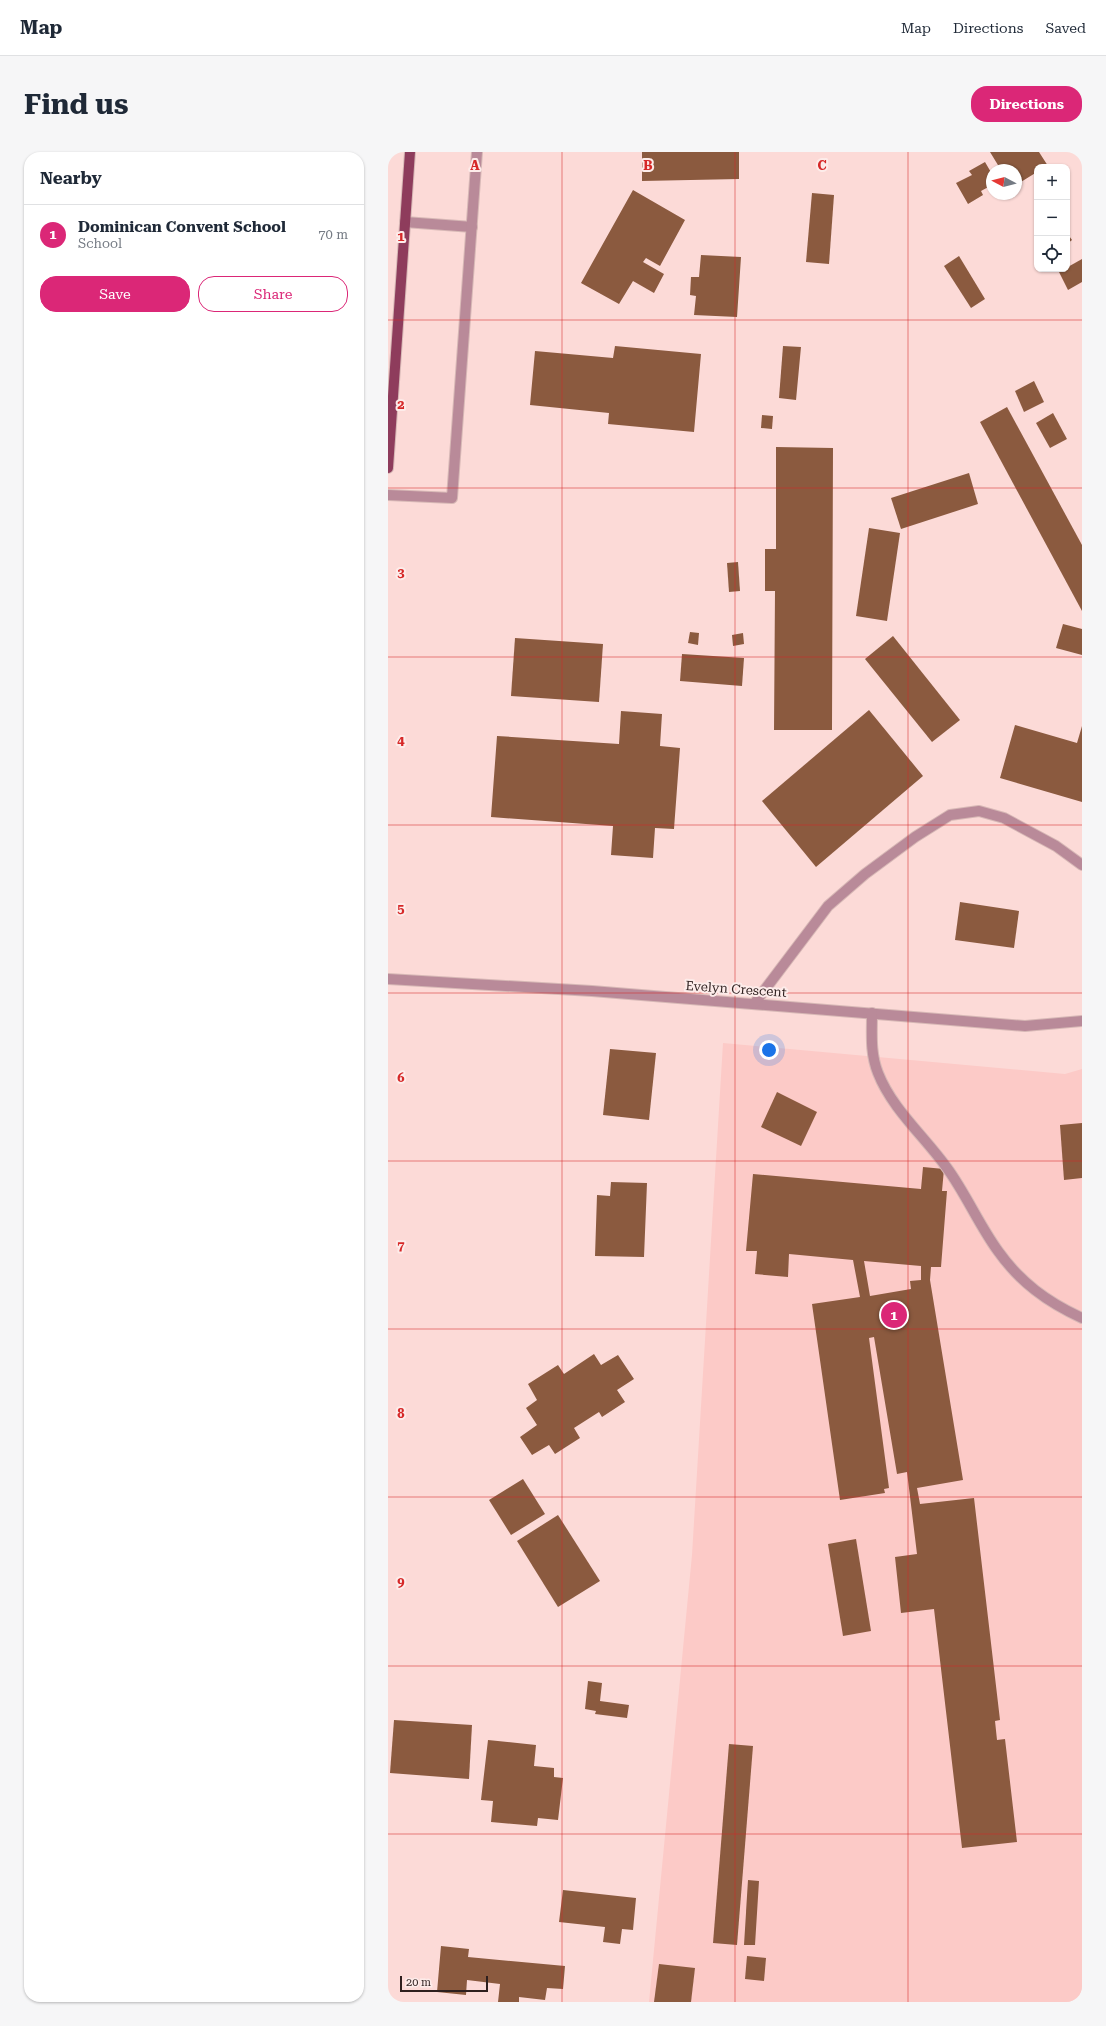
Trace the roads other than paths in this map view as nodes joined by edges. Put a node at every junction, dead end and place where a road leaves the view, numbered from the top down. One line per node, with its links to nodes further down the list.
1 (410, 152): 3 (main road)
2 (477, 152): 4 (street)
3 (405, 222): 4 (street); 5 (main road)
4 (472, 226): 6 (street)
5 (388, 468)
6 (388, 495)
7 (1082, 865): 9 (street)
8 (388, 979): 9 (street, Evelyn Crescent)
9 (754, 1004): 10 (street, Evelyn Crescent)
10 (872, 1013): 11 (street, Evelyn Crescent); 12 (street)
11 (1082, 1021)
12 (1082, 1318)

